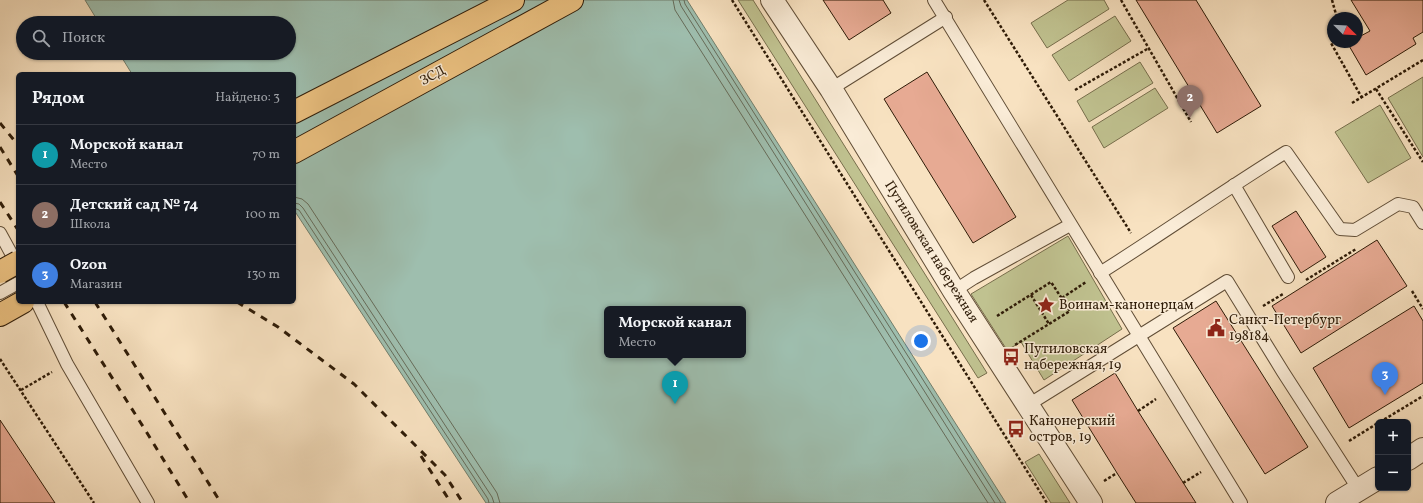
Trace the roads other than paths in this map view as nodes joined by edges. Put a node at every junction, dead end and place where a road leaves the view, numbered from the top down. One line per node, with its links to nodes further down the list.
1 (513, 0): 7 (highway)
2 (572, 0): 8 (highway, ЗСД)
3 (772, 0): 6 (street, Путиловская набережная)
4 (934, 0): 5 (lane)
5 (946, 17): 6 (lane); 11 (lane)
6 (831, 89): 19 (street, Путиловская набережная)
7 (296, 111)
8 (296, 151)
9 (1234, 185): 10 (lane); 16 (lane); 17 (lane)
10 (1423, 223)
11 (1070, 225): 16 (lane); 19 (lane)
12 (0, 234): 13 (lane)
13 (16, 262)
14 (16, 263): 15 (highway, bridge)
15 (0, 272)
16 (1100, 273): 24 (lane)
17 (1288, 277)
18 (16, 284): 20 (lane)
19 (954, 290): 25 (street, Путиловская набережная)
20 (0, 293)
21 (19, 304): 23 (highway)
22 (38, 304): 30 (lane)
23 (0, 315)
24 (1138, 336): 25 (lane); 29 (lane); 32 (lane)
25 (1028, 405): 31 (street, Путиловская набережная)
26 (1423, 449): 27 (street)
27 (1411, 457)
28 (1375, 480): 29 (street)
29 (1359, 490): 33 (street)
30 (148, 503)
31 (1091, 503)
32 (1241, 503)
33 (1337, 503)

